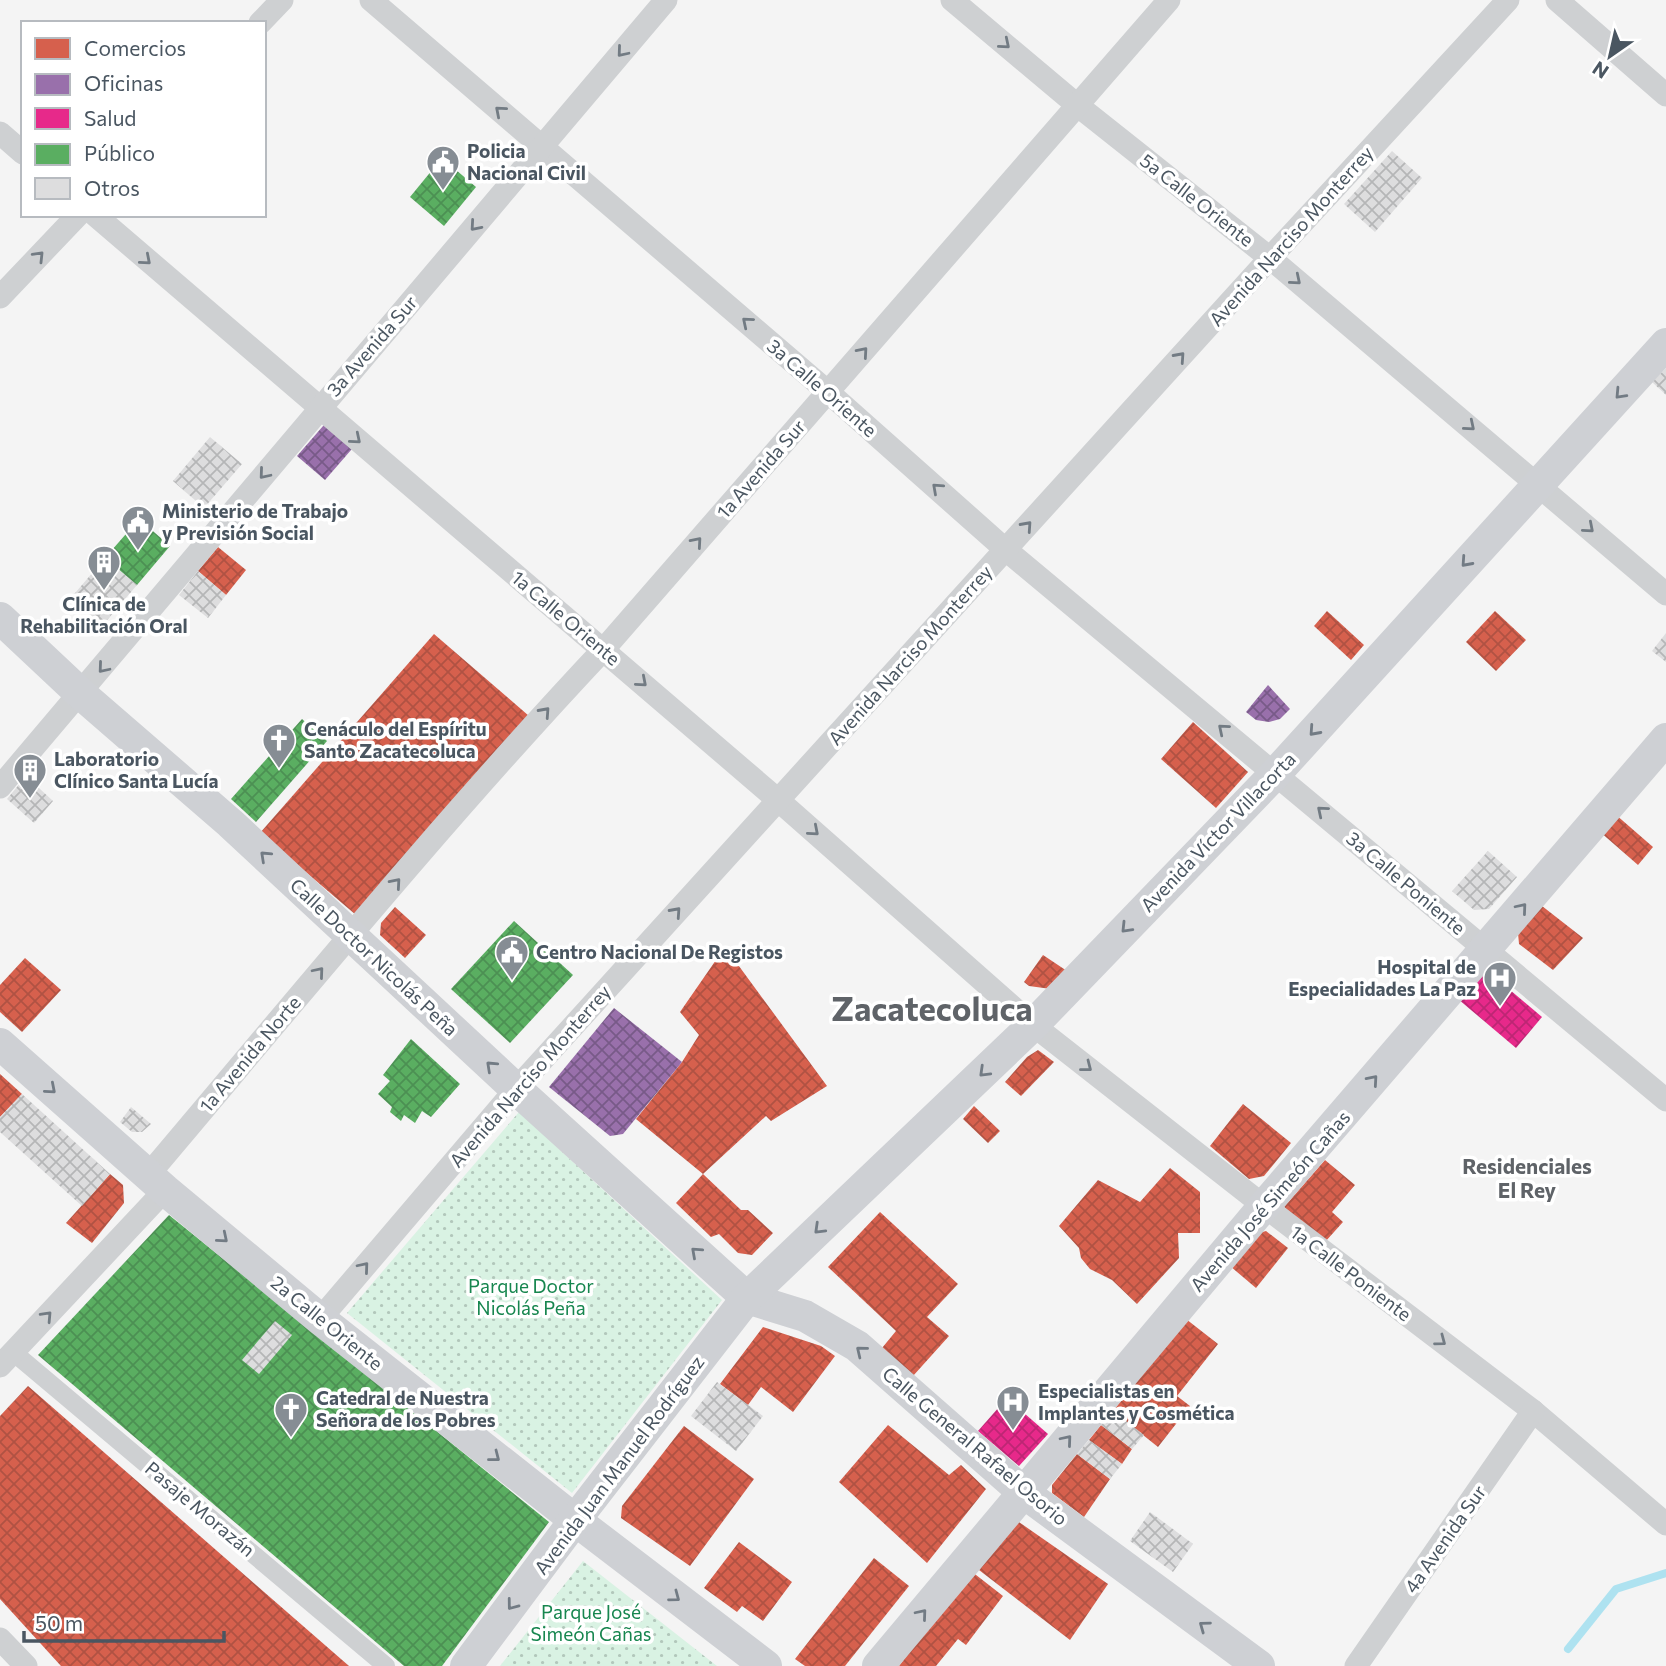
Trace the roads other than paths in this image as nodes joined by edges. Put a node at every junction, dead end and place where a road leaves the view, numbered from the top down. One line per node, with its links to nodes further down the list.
1 (282, 0): 8 (street)
2 (371, 0): 12 (street, 3a Calle Oriente, one-way to 2)
3 (666, 0): 12 (street, 3a Avenida Sur, one-way to 12)
4 (953, 0): 10 (street, 5a Calle Oriente, one-way to 10)
5 (1169, 0): 10 (street, 1a Avenida Sur)
6 (1508, 0): 16 (street, Avenida Narciso Monterrey)
7 (1557, 0): 9 (street)
8 (262, 21)
9 (1666, 95)
10 (1077, 105): 16 (street, 5a Calle Oriente); 19 (street, 1a Avenida Sur, one-way to 10)
11 (0, 133): 13 (street)
12 (542, 148): 19 (street, 3a Calle Oriente, one-way to 12); 20 (street, 3a Avenida Sur, one-way to 20)
13 (21, 151)
14 (76, 217): 17 (street, one-way to 14)
15 (96, 217): 20 (street, 1a Calle Oriente, one-way to 20)
16 (1270, 258): 21 (street, 5a Calle Oriente, one-way to 21); 22 (street, Avenida Narciso Monterrey, one-way to 16)
17 (0, 297)
18 (1666, 344): 21 (main road, Avenida Víctor Villacorta, one-way to 21)
19 (828, 392): 22 (street, 3a Calle Oriente, one-way to 19); 25 (street, 1a Avenida Sur, one-way to 19)
20 (319, 408): 25 (street, 1a Calle Oriente, one-way to 25); 26 (street, 3a Avenida Sur, one-way to 26)
21 (1537, 483): 23 (street, 5a Calle Oriente, one-way to 23); 28 (main road, Avenida Víctor Villacorta, one-way to 28)
22 (1006, 550): 28 (street, 3a Calle Oriente, one-way to 22); 30 (street, Avenida Narciso Monterrey)
23 (1666, 594)
24 (0, 618): 26 (main road, Calle Doctor Nicolás Peña)
25 (604, 649): 30 (street, 1a Calle Oriente, one-way to 30); 31 (street, 1a Avenida Sur, one-way to 25)
26 (81, 694): 29 (street, 3a Avenida Sur); 31 (main road, Calle Doctor Nicolás Peña, one-way to 26)
27 (1666, 739): 32 (main road, Avenida José Simeón Cañas, one-way to 27)
28 (1276, 773): 32 (street, 3a Calle Poniente, one-way to 28); 33 (main road, Avenida Víctor Villacorta, one-way to 33)
29 (0, 787)
30 (778, 800): 33 (street, 1a Calle Oriente, one-way to 33); 35 (street, Avenida Narciso Monterrey, one-way to 30)
31 (351, 935): 35 (main road, Calle Doctor Nicolás Peña, one-way to 31); 37 (street, 1a Avenida Norte, one-way to 31)
32 (1487, 950): 36 (street, 3a Calle Poniente); 38 (main road, Avenida José Simeón Cañas, one-way to 32)
33 (1033, 1025): 38 (street, 1a Calle Poniente, one-way to 38); 39 (main road, Avenida Víctor Villacorta, one-way to 39)
34 (0, 1044): 37 (main road, 2a Calle Oriente, one-way to 37)
35 (516, 1089): 39 (main road, Calle Doctor Nicolás Peña, one-way to 35); 40 (street, Avenida Narciso Monterrey, one-way to 35)
36 (1666, 1100)
37 (157, 1182): 40 (main road, 2a Calle Oriente, one-way to 40); 41 (street, 1a Avenida Norte, one-way to 37)
38 (1264, 1206): 42 (street, 1a Calle Poniente, one-way to 42); 43 (main road, Avenida José Simeón Cañas, one-way to 38)
39 (747, 1298): 43 (main road, Calle General Rafael Osorio, one-way to 39); 44 (main road, Avenida Juan Manuel Rodríguez)
40 (320, 1319): 44 (main road, 2a Calle Oriente, one-way to 44)
41 (6, 1359): 48 (street, Pasaje Morazán)
42 (1533, 1411): 45 (street, 1a Calle Poniente); 53 (street, 4a Avenida Sur)
43 (1023, 1492): 51 (main road, Avenida José Simeón Cañas, one-way to 43); 52 (main road, Calle General Rafael Osorio, one-way to 43)
44 (575, 1520): 49 (main road, Avenida Juan Manuel Rodríguez, one-way to 49); 50 (main road, 2a Calle Oriente, one-way to 50)
45 (1666, 1524)
46 (0, 1639): 47 (street)
47 (26, 1666)
48 (386, 1666)
49 (466, 1666)
50 (766, 1666)
51 (878, 1666)
52 (1259, 1666)
53 (1356, 1666)

